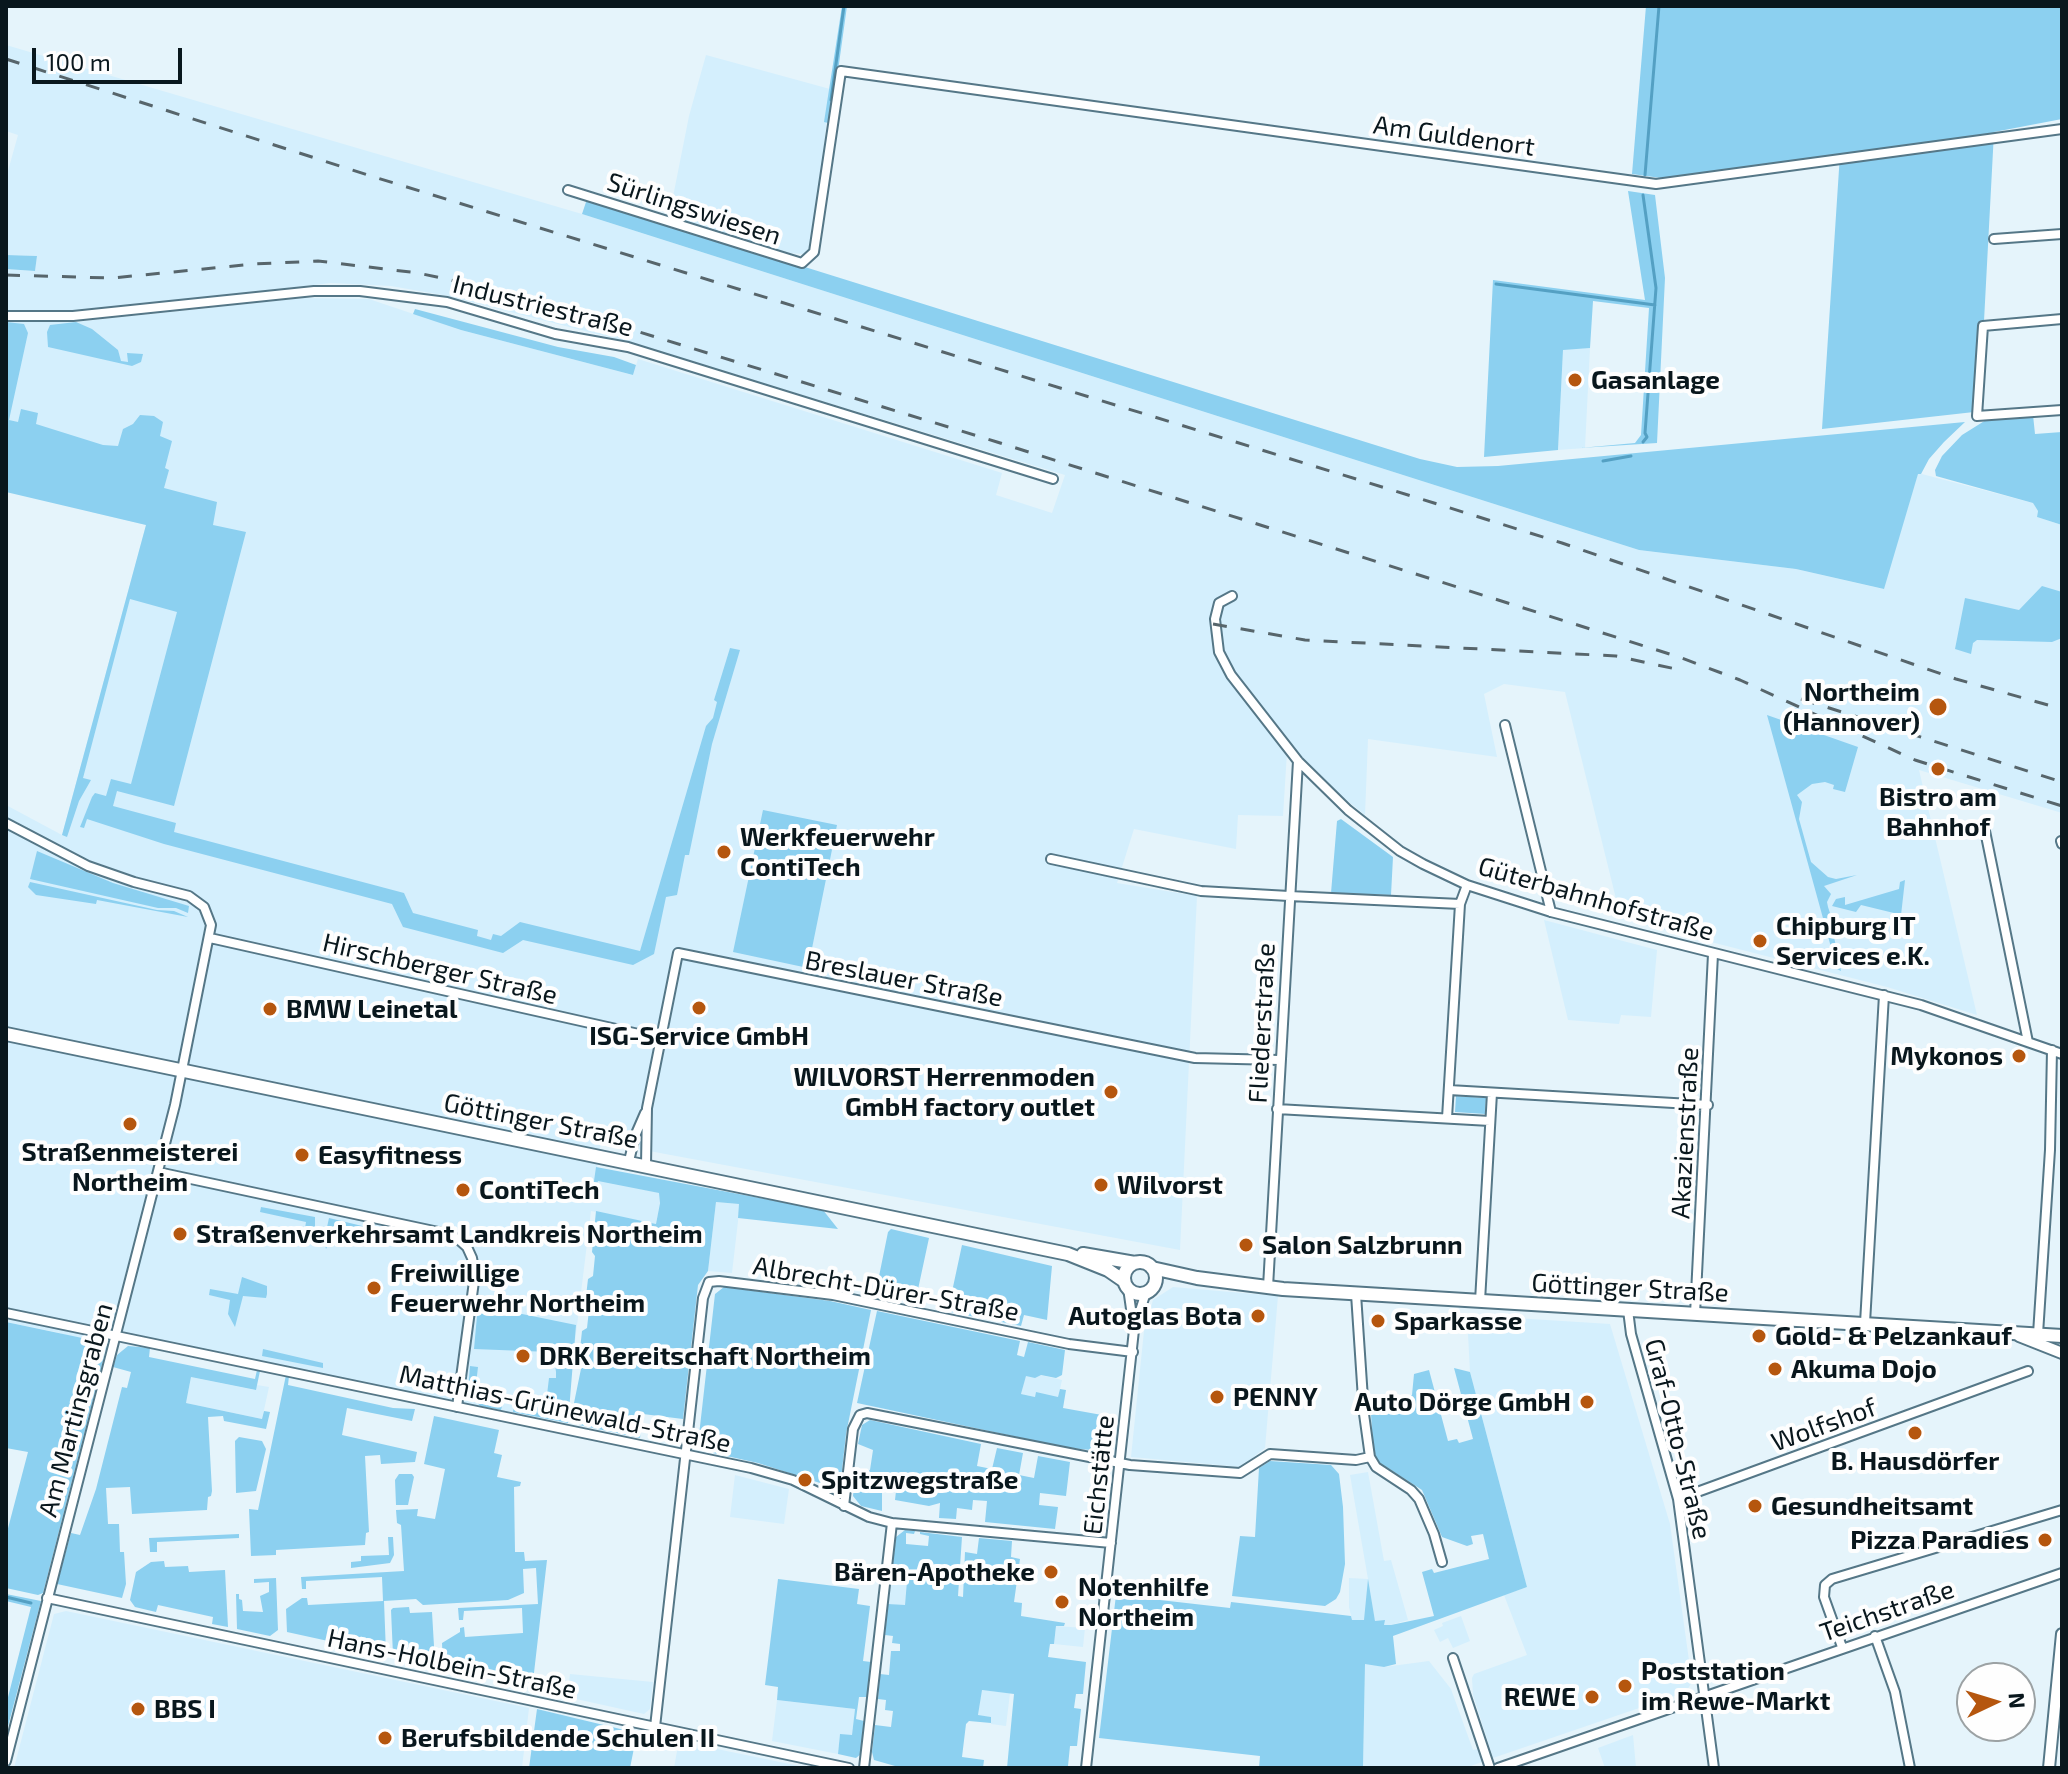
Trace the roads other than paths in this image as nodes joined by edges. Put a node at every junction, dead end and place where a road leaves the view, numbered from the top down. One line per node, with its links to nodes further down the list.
1 (841, 71): 2 (street, Am Guldenort); 3 (street, Sürlingswiesen)
2 (2062, 129)
3 (568, 190)
4 (2062, 234): 5 (street)
5 (1994, 239)
6 (6, 316): 9 (street, Industriestraße)
7 (2062, 319): 8 (street)
8 (2062, 410)
9 (1053, 479)
10 (1232, 596): 12 (street, Güterbahnhofstraße)
11 (1505, 725): 19 (street)
12 (1298, 761): 16 (street, Güterbahnhofstraße); 17 (street, Fliederstraße)
13 (6, 823): 20 (street)
14 (1984, 826): 25 (street)
15 (1051, 859): 17 (street)
16 (1467, 885): 18 (street); 19 (street, Güterbahnhofstraße)
17 (1289, 896): 18 (street); 28 (street, Fliederstraße)
18 (1460, 904): 30 (street)
19 (1551, 912): 21 (street, Güterbahnhofstraße)
20 (210, 938): 24 (street, Hirschberger Straße); 29 (street, Am Martinsgraben)
21 (1713, 954): 22 (street, Güterbahnhofstraße); 32 (street, Akazienstraße)
22 (1884, 995): 25 (street, Güterbahnhofstraße); 52 (street)
23 (6, 1034): 29 (main road, Göttinger Straße)
24 (661, 1039): 28 (street, Breslauer Straße); 33 (street, Breslauer Straße)
25 (2028, 1042): 26 (street, Güterbahnhofstraße)
26 (2052, 1050): 27 (street, Güterbahnhofstraße); 56 (street)
27 (2062, 1054)
28 (1279, 1060): 34 (street, Fliederstraße)
29 (182, 1070): 37 (main road, Göttinger Straße); 39 (street, Am Martinsgraben)
30 (1449, 1090): 31 (street); 35 (street)
31 (1492, 1093): 32 (street); 36 (street)
32 (1708, 1105): 51 (street, Akazienstraße)
33 (647, 1108): 37 (street, Breslauer Straße); 38 (street, Breslauer Straße)
34 (1277, 1109): 35 (street); 45 (street, Fliederstraße)
35 (1447, 1118): 36 (street)
36 (1490, 1121): 48 (street)
37 (629, 1161): 38 (main road, Göttinger Straße)
38 (646, 1165): 40 (main road, Göttinger Straße)
39 (158, 1172): 55 (street, Am Martinsgraben); 61 (street)
40 (1068, 1254): 41 (main road, Göttinger Straße); 44 (main road, Göttinger Straße)
41 (1135, 1263): 42 (main road, Göttinger Straße); 44 (main road)
42 (1152, 1268): 43 (main road, Göttinger Straße); 46 (main road)
43 (1197, 1278): 45 (main road, Göttinger Straße); 46 (main road, Göttinger Straße)
44 (1126, 1285): 46 (main road, Göttinger Straße); 53 (street, Eichstätte)
45 (1268, 1287): 47 (main road, Göttinger Straße)
46 (1150, 1288): 53 (street, Eichstätte)
47 (1356, 1294): 48 (main road, Göttinger Straße); 63 (street)
48 (1480, 1301): 49 (main road, Göttinger Straße)
49 (1628, 1310): 51 (main road, Göttinger Straße); 65 (street, Graf-Otto-Straße)
50 (6, 1313): 55 (street, Matthias-Grünewald-Straße)
51 (1695, 1314): 52 (main road, Göttinger Straße)
52 (1865, 1323): 54 (main road, Göttinger Straße)
53 (1134, 1330): 58 (street, Eichstätte)
54 (2010, 1332): 56 (main road, Göttinger Straße); 59 (street)
55 (116, 1334): 61 (street, Matthias-Grünewald-Straße); 72 (street, Am Martinsgraben)
56 (2038, 1334): 57 (main road, Göttinger Straße)
57 (2062, 1336)
58 (1133, 1352): 62 (street, Albrecht-Dürer-Straße); 64 (street, Eichstätte)
59 (2062, 1353)
60 (2028, 1371): 65 (street, Wolfshof)
61 (457, 1407): 62 (street, Matthias-Grünewald-Straße)
62 (686, 1454): 66 (street, Matthias-Grünewald-Straße); 78 (street)
63 (1370, 1457): 64 (street); 70 (street)
64 (1120, 1462): 66 (street); 69 (street, Eichstätte)
65 (1678, 1499): 77 (street, Graf-Otto-Straße)
66 (844, 1506): 68 (street, Matthias-Grünewald-Straße)
67 (2062, 1510): 75 (street)
68 (892, 1523): 69 (street, Matthias-Grünewald-Straße); 82 (street)
69 (1111, 1543): 83 (street, Eichstätte)
70 (1442, 1562)
71 (2062, 1573): 74 (street, Teichstraße)
72 (47, 1598): 78 (street, Hans-Holbein-Straße); 79 (street, Am Martinsgraben)
73 (2062, 1634): 88 (street)
74 (1875, 1636): 75 (street, Teichstraße); 87 (street)
75 (1842, 1647): 77 (street, Teichstraße)
76 (1453, 1658): 84 (street)
77 (1706, 1696): 80 (street, Teichstraße); 86 (street, Graf-Otto-Straße)
78 (655, 1727): 81 (street, Hans-Holbein-Straße)
79 (6, 1761)
80 (1531, 1762): 85 (street, Teichstraße)
81 (849, 1768)
82 (864, 1768)
83 (1086, 1768)
84 (1490, 1768)
85 (1498, 1768)
86 (1714, 1768)
87 (1910, 1768)
88 (2049, 1768)

